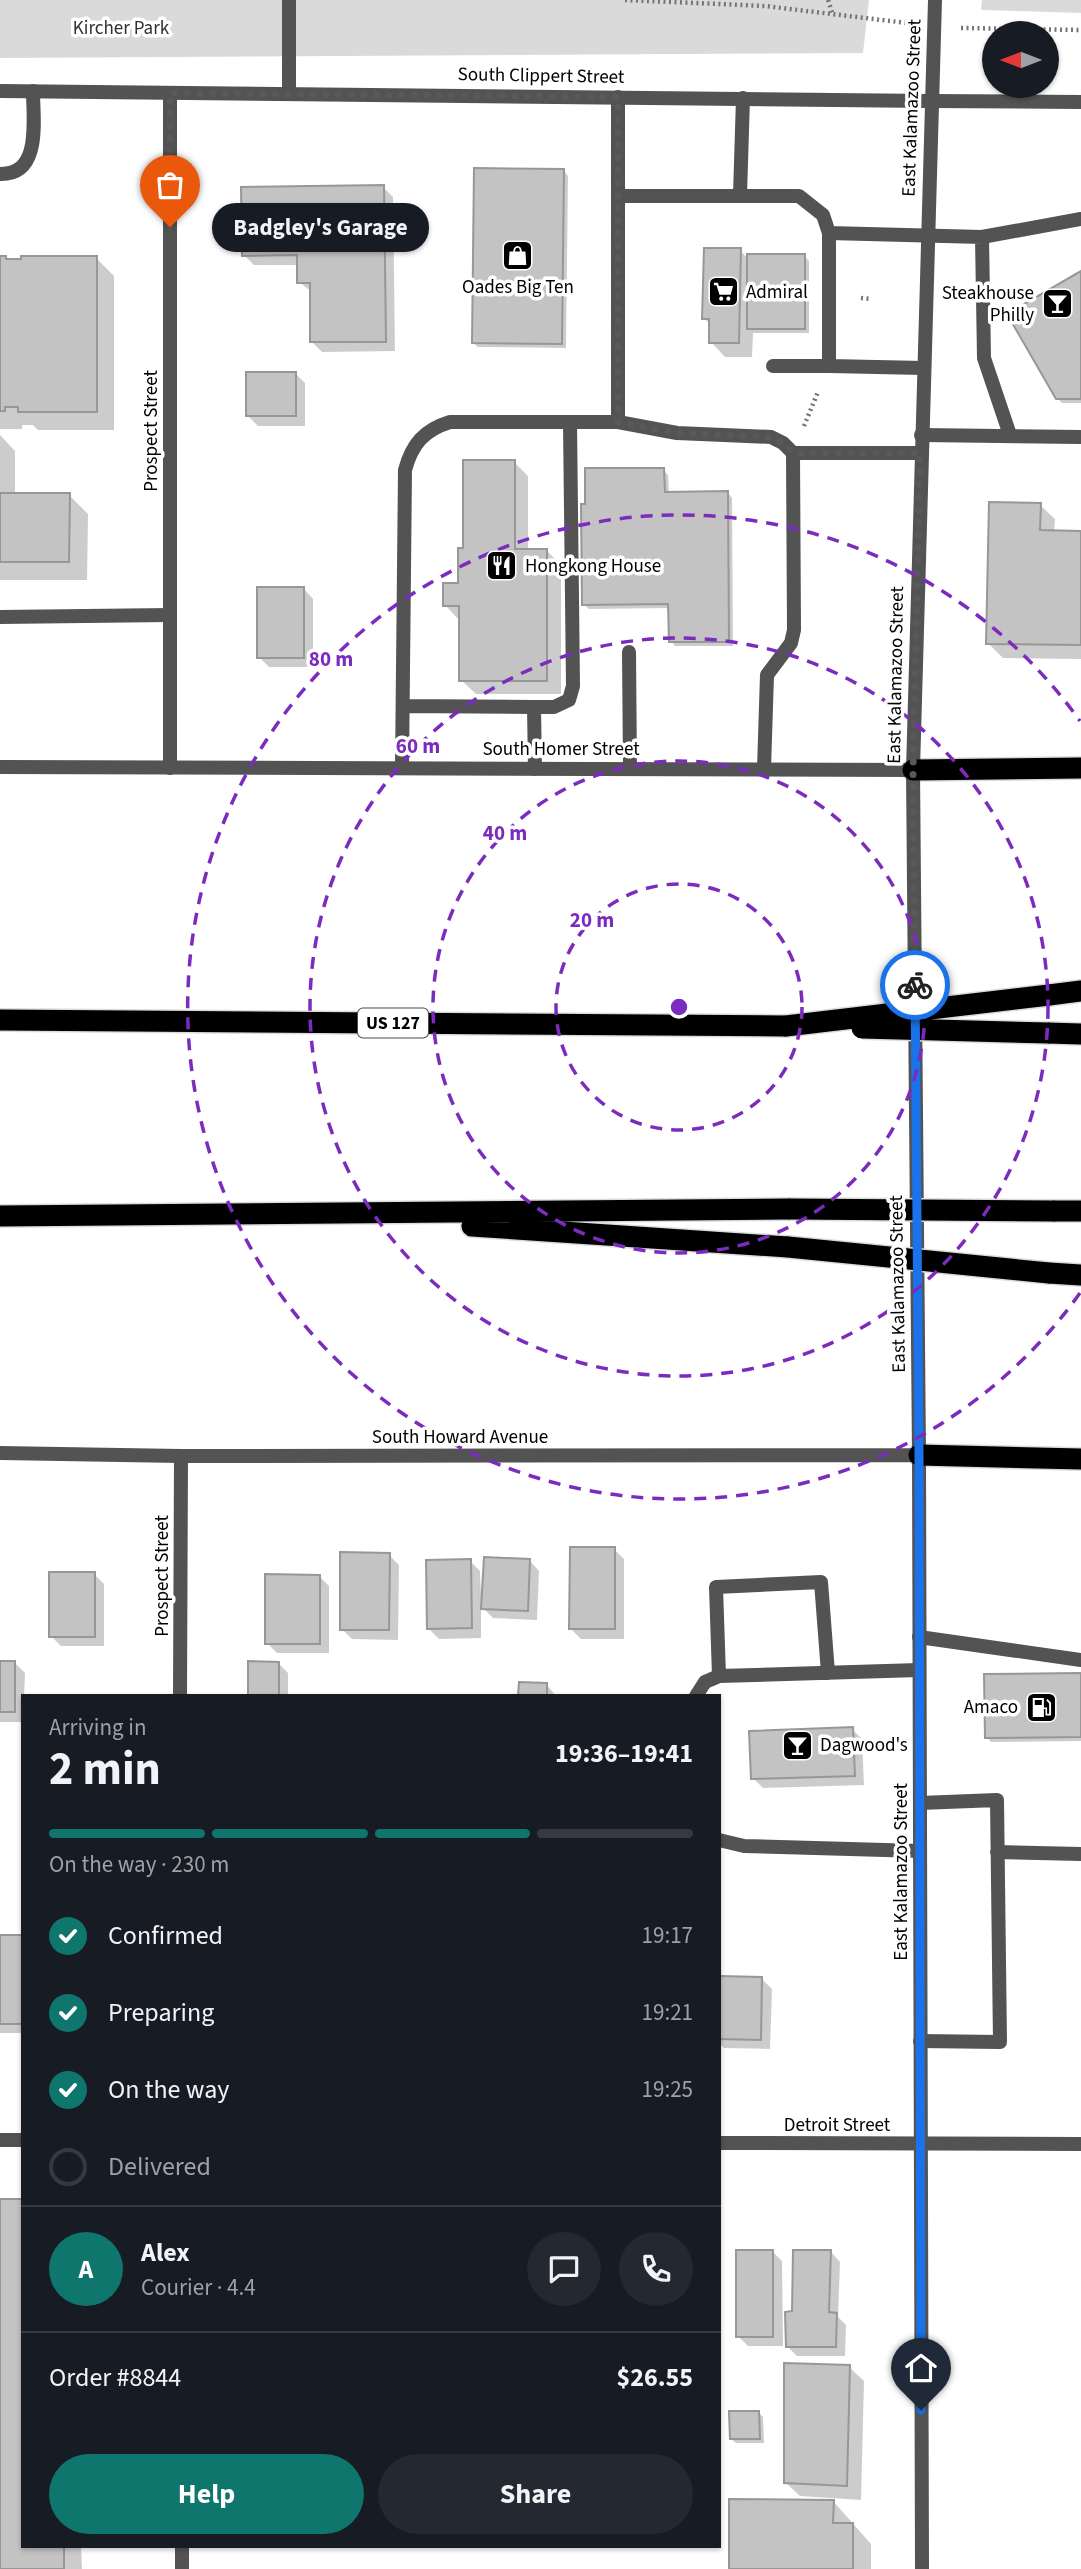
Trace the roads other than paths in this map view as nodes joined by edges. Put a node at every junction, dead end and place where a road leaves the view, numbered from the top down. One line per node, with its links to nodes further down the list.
1 (289, 0): 5 (street)
2 (935, 0): 9 (street, East Kalamazoo Street)
3 (0, 91): 4 (street, South Clippert Street)
4 (33, 91): 6 (street, South Clippert Street); 11 (street)
5 (289, 92): 6 (street, South Clippert Street); 7 (street, South Clippert Street)
6 (170, 93): 28 (street, Prospect Street)
7 (618, 97): 8 (street, South Clippert Street); 13 (street)
8 (743, 98): 9 (street, South Clippert Street); 12 (street)
9 (930, 101): 10 (street, South Clippert Street); 16 (street, East Kalamazoo Street)
10 (1081, 102)
11 (0, 174)
12 (740, 195): 13 (street); 15 (street)
13 (619, 196): 22 (street)
14 (1081, 219): 17 (street)
15 (829, 233): 16 (street); 19 (street)
16 (927, 235): 17 (street); 20 (street, East Kalamazoo Street)
17 (982, 237): 24 (street)
18 (773, 366): 19 (street)
19 (829, 366): 20 (street)
20 (923, 368): 23 (street, East Kalamazoo Street)
21 (570, 422): 22 (street); 31 (street); 32 (street)
22 (618, 422): 26 (street)
23 (921, 435): 24 (street); 27 (street, East Kalamazoo Street)
24 (1010, 435): 25 (street)
25 (1081, 437)
26 (793, 453): 27 (street); 39 (street)
27 (920, 453): 40 (street, East Kalamazoo Street)
28 (170, 615): 29 (street); 34 (street, Prospect Street)
29 (0, 617)
30 (629, 652): 38 (street)
31 (403, 706): 32 (street); 35 (street)
32 (534, 707): 37 (street)
33 (0, 767): 34 (street, South Homer Street)
34 (170, 768): 35 (street, South Homer Street)
35 (402, 768): 37 (street, South Homer Street)
36 (1081, 768): 40 (highway)
37 (535, 769): 38 (street, South Homer Street)
38 (630, 769): 39 (street, South Homer Street)
39 (764, 769): 40 (street, South Homer Street)
40 (913, 770): 49 (street, East Kalamazoo Street)
41 (1081, 991): 43 (highway, bridge)
42 (0, 1020): 43 (highway, US 127)
43 (786, 1026): 44 (highway, US 127, bridge)
44 (1081, 1034)
45 (1081, 1211): 46 (highway, bridge)
46 (9, 1216): 47 (highway, bridge)
47 (1081, 1275)
48 (0, 1453): 50 (street, South Howard Avenue)
49 (919, 1455): 50 (street, South Howard Avenue); 51 (highway); 52 (street, East Kalamazoo Street)
50 (181, 1456): 57 (street, Prospect Street)
51 (1081, 1459)
52 (919, 1637): 53 (street); 54 (street, East Kalamazoo Street)
53 (1081, 1660)
54 (919, 1670): 55 (street); 59 (street, East Kalamazoo Street)
55 (828, 1673): 56 (street); 56 (street)
56 (719, 1676): 58 (street)
57 (180, 1694)
58 (697, 1694)
59 (920, 1803): 61 (street, East Kalamazoo Street); 62 (street)
60 (721, 1840): 61 (street)
61 (920, 1851): 64 (street, East Kalamazoo Street)
62 (997, 1852): 63 (street); 64 (street)
63 (1081, 1854)
64 (920, 2041): 68 (street, East Kalamazoo Street)
65 (0, 2140): 66 (street)
66 (21, 2140)
67 (721, 2143): 68 (street, Detroit Street)
68 (920, 2144): 69 (street, Detroit Street); 72 (street, East Kalamazoo Street)
69 (1081, 2144)
70 (182, 2548): 71 (street)
71 (182, 2569)
72 (922, 2569)

